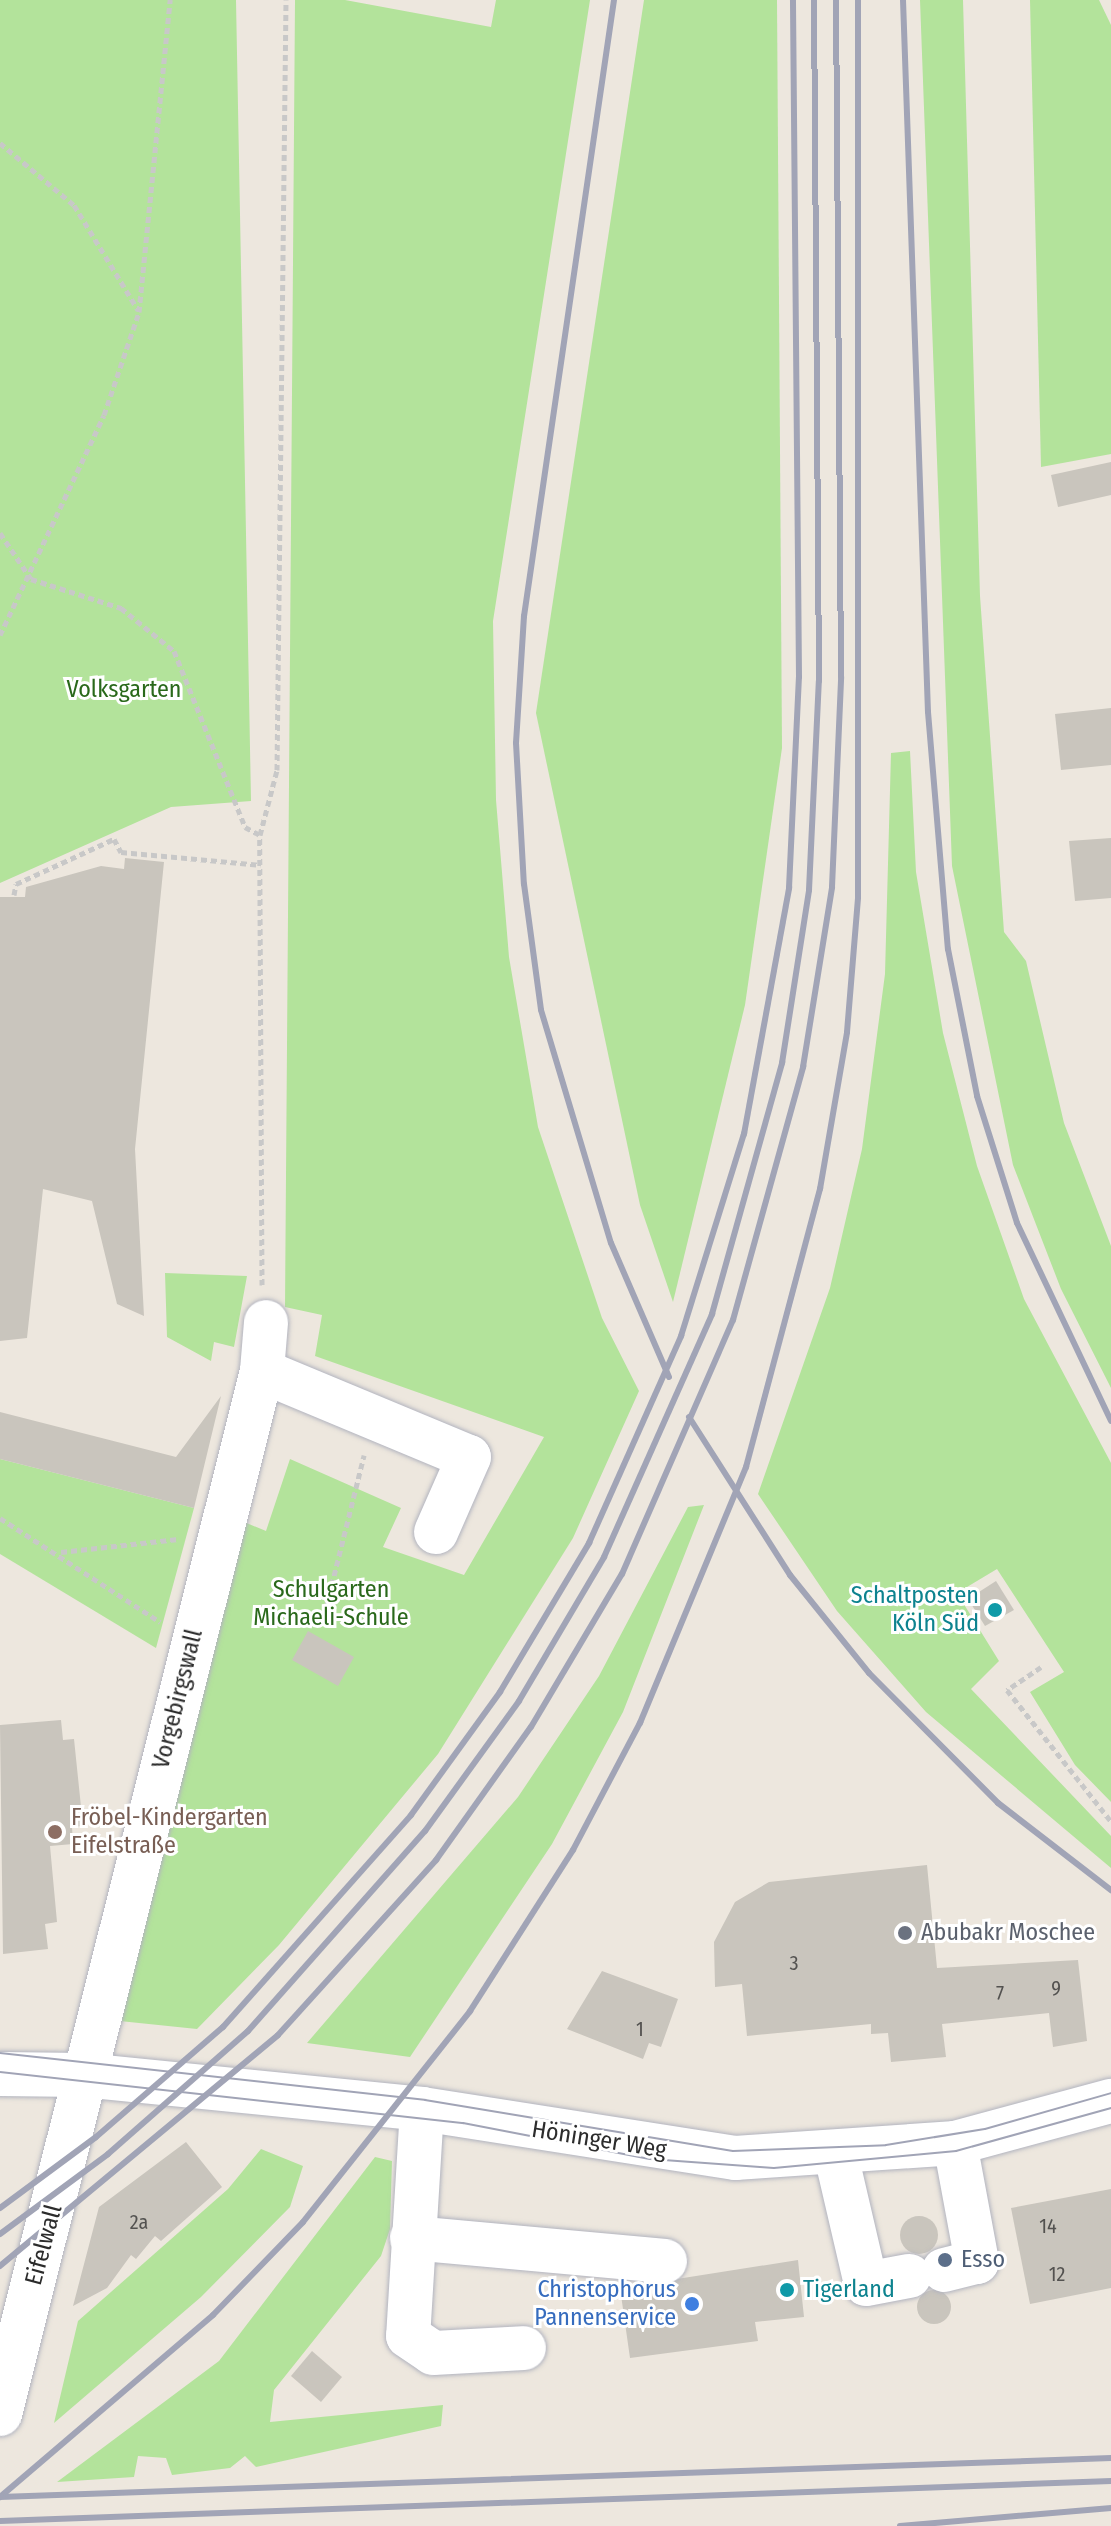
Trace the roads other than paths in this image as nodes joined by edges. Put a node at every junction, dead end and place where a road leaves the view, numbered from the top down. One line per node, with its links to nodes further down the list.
1 (266, 1322): 2 (street, Vorgebirgswall)
2 (262, 1371): 3 (street); 6 (street, Vorgebirgswall)
3 (436, 1532)
4 (0, 2054): 6 (street)
5 (0, 2074): 6 (street)
6 (83, 2075): 8 (street, Höninger Weg); 14 (street, Eifelwall)
7 (1111, 2101): 9 (street, Höninger Weg)
8 (422, 2109): 10 (street, Höninger Weg); 11 (street)
9 (955, 2143): 10 (street, Höninger Weg); 10 (street)
10 (836, 2155)
11 (412, 2238): 12 (street); 13 (street)
12 (665, 2261)
13 (524, 2348)
14 (0, 2414)

